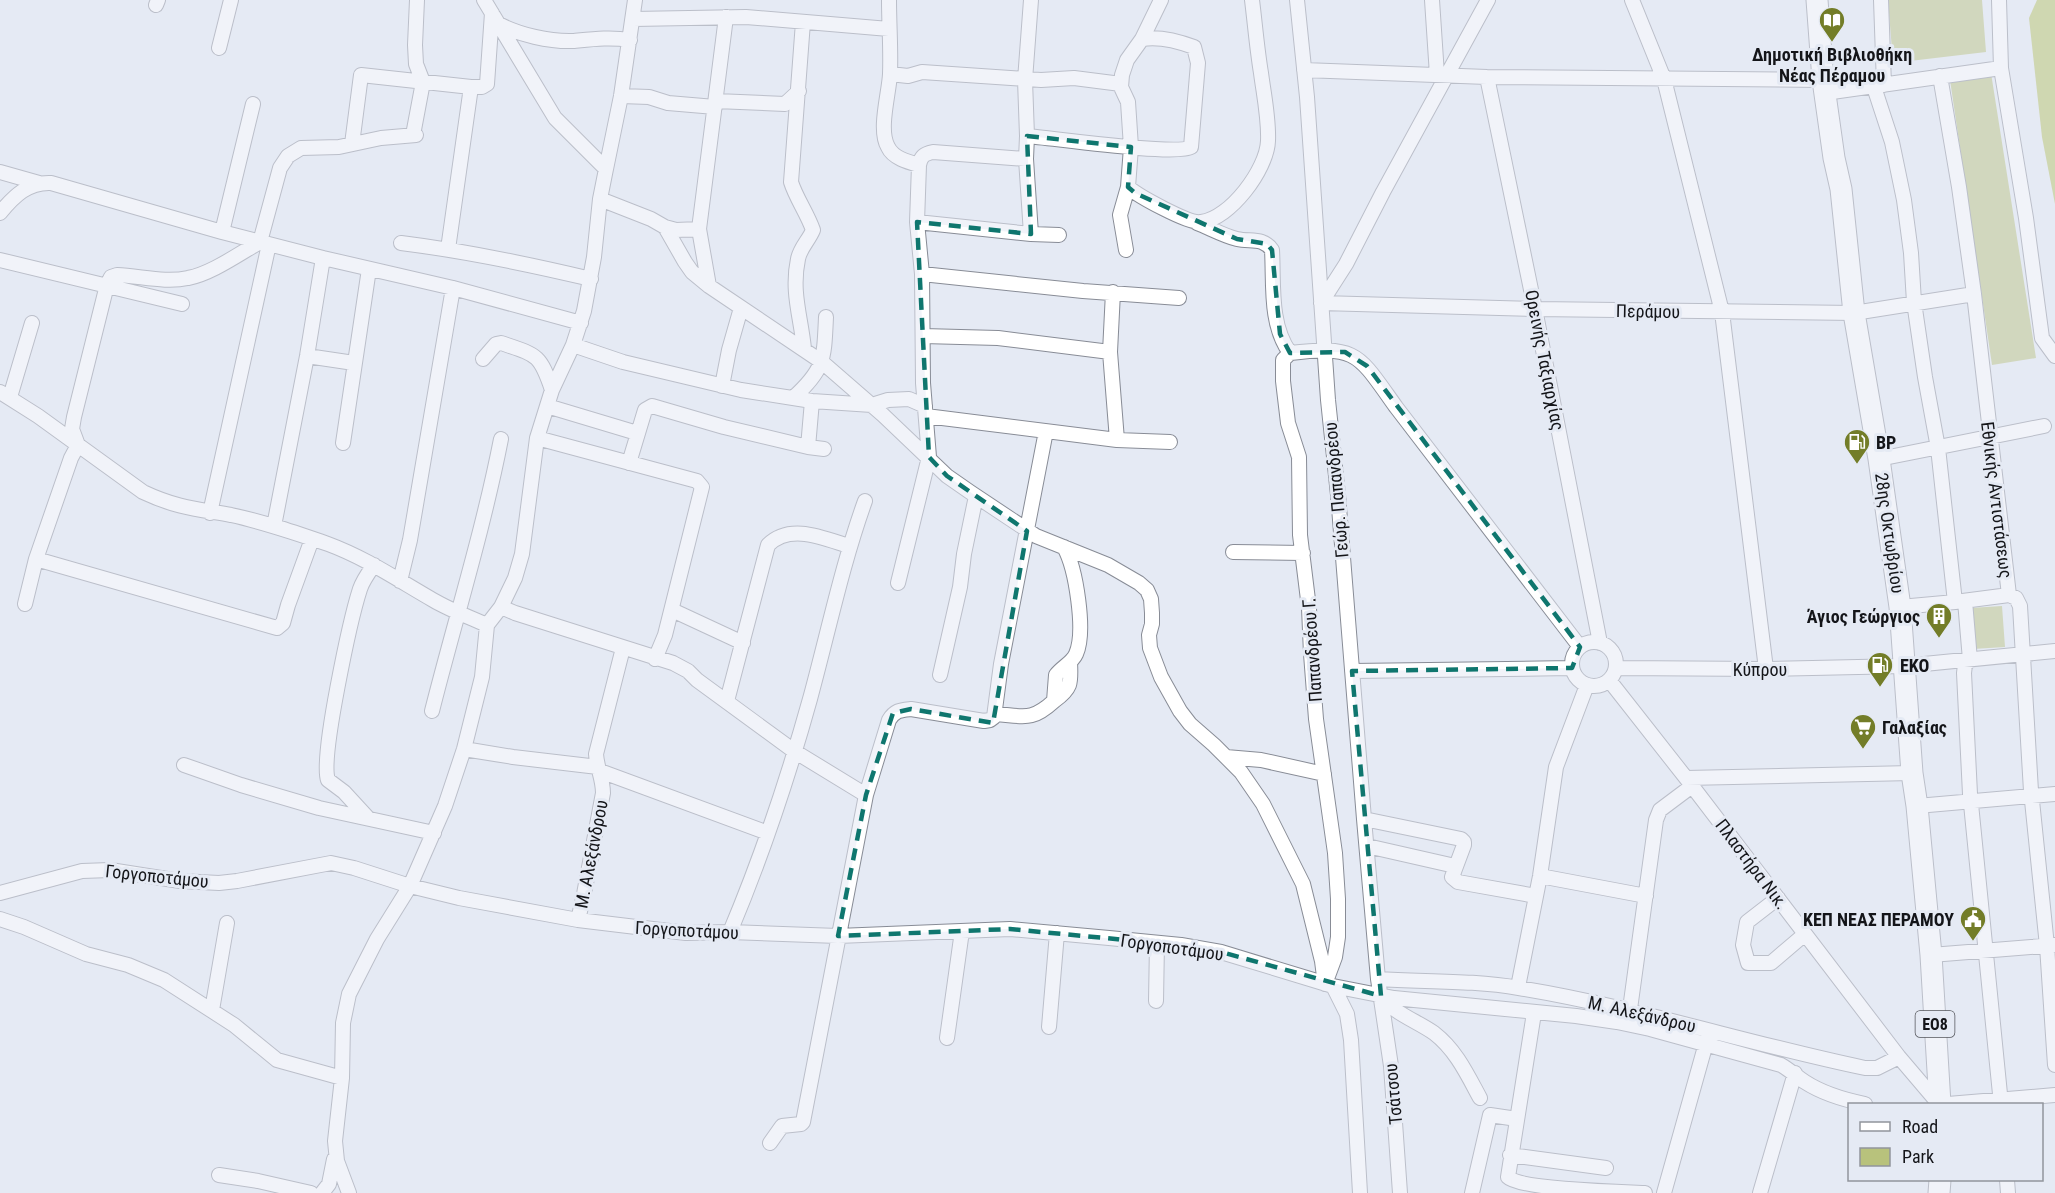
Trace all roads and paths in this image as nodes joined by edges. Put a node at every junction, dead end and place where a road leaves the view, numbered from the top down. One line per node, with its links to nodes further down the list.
1 (231, 0): 22 (street)
2 (417, 0): 31 (street)
3 (635, 0): 17 (street)
4 (889, 0): 19 (street)
5 (1031, 0): 30 (street)
6 (1161, 0): 20 (street)
7 (1252, 0): 52 (street)
8 (1297, 0): 24 (street, Γεώρ. Παπανδρέου)
9 (1432, 0): 26 (street)
10 (1488, 0): 26 (street)
11 (1632, 0): 29 (street)
12 (1817, 0): 35 (main road, 28ης Οκτωβρίου / ΕΟ8)
13 (1881, 0): 33 (street)
14 (1999, 0): 23 (street)
15 (492, 8): 21 (street); 34 (street); 45 (street)
16 (726, 17): 17 (street); 18 (street); 39 (street)
17 (633, 19): 21 (street)
18 (803, 22): 19 (street); 36 (street)
19 (889, 29): 25 (street)
20 (1142, 39): 32 (street); 42 (street)
21 (630, 40): 37 (street)
22 (219, 48)
23 (2001, 68): 27 (street); 92 (street)
24 (1304, 70): 26 (street); 74 (street, Γεώρ. Παπανδρέου)
25 (890, 74): 30 (street); 44 (street)
26 (1442, 75): 28 (street); 74 (street)
27 (1940, 76): 33 (street); 71 (street, Εθνικής Αντιστάσεως)
28 (1487, 77): 29 (street); 78 (street, Ορεινής Ταξιαρχίας)
29 (1664, 79): 35 (street); 79 (street)
30 (1025, 80): 32 (street); 40 (street)
31 (423, 82): 34 (street); 41 (street); 41 (street)
32 (1121, 84): 42 (street)
33 (1879, 86): 35 (street); 73 (street)
34 (471, 87): 60 (street)
35 (1824, 87): 80 (main road, 28ης Οκτωβρίου / ΕΟ8)
36 (799, 91): 39 (street); 77 (street)
37 (621, 96): 39 (street); 45 (street)
38 (253, 104): 55 (street)
39 (716, 104): 54 (street)
40 (1027, 136): 42 (street); 43 (street)
41 (352, 144): 58 (street)
42 (1131, 147): 48 (street)
43 (1026, 159): 44 (street); 56 (street)
44 (919, 165): 51 (street)
45 (606, 169): 49 (street)
46 (0, 172): 47 (street)
47 (39, 183): 50 (street); 55 (street)
48 (1128, 187): 52 (street); 61 (street)
49 (600, 199): 53 (street); 66 (street)
50 (0, 213)
51 (917, 222): 56 (street); 65 (street)
52 (1195, 222): 90 (street)
53 (665, 227): 54 (street); 68 (street)
54 (699, 229): 68 (street)
55 (222, 232): 58 (street)
56 (1031, 234): 57 (street)
57 (1059, 235)
58 (264, 243): 62 (street); 67 (street); 124 (street)
59 (400, 243): 60 (street)
60 (448, 249): 66 (street)
61 (1126, 250)
62 (323, 258): 64 (street); 91 (street)
63 (0, 260): 67 (street)
64 (369, 269): 69 (street); 97 (street)
65 (922, 274): 70 (street); 85 (street)
66 (591, 279): 83 (street)
67 (107, 285): 75 (street); 115 (street)
68 (709, 286): 76 (street)
69 (453, 288): 83 (street); 134 (street)
70 (1113, 292): 72 (street); 89 (street)
71 (1974, 294): 73 (street, Περάμου); 110 (street, Εθνικής Αντιστάσεως)
72 (1179, 298)
73 (1914, 302): 80 (street, Περάμου); 117 (street)
74 (1321, 303): 78 (street, Περάμου); 88 (street, Γεώρ. Παπανδρέου)
75 (182, 304)
76 (741, 308): 87 (street); 98 (street)
77 (798, 309): 84 (street); 87 (street)
78 (1535, 309): 79 (street, Περάμου); 145 (street, Ορεινής Ταξιαρχίας)
79 (1722, 312): 80 (street, Περάμου); 154 (street)
80 (1854, 313): 120 (main road, 28ης Οκτωβρίου / ΕΟ8)
81 (826, 317): 84 (street)
82 (32, 323): 100 (street)
83 (581, 323): 86 (street)
84 (825, 333): 96 (street)
85 (923, 336): 89 (street); 105 (street)
86 (573, 345): 93 (street); 98 (street)
87 (804, 349): 96 (street)
88 (1324, 349): 90 (street); 146 (street); 155 (street, Γεώρ. Παπανδρέου)
89 (1110, 352): 112 (street)
90 (1290, 353): 131 (street, Παπανδρέου Γ.)
91 (307, 356): 97 (street); 125 (street)
92 (2055, 356)
93 (567, 358): 95 (street); 99 (street)
94 (483, 359): 95 (street)
95 (540, 360): 99 (street)
96 (822, 362): 101 (street); 103 (street)
97 (354, 363): 114 (street)
98 (722, 386): 101 (street)
99 (552, 390): 104 (street)
100 (5, 394): 115 (street)
101 (793, 398): 102 (street)
102 (812, 401): 103 (street); 116 (street)
103 (872, 405): 105 (street); 119 (street)
104 (547, 406): 108 (street); 109 (street)
105 (925, 411): 107 (street); 119 (street)
106 (2044, 426): 110 (street)
107 (1046, 431): 112 (street); 126 (street)
108 (637, 433): 116 (street); 121 (street)
109 (537, 438): 121 (street); 139 (street)
110 (1989, 438): 117 (street); 136 (street, Εθνικής Αντιστάσεως)
111 (501, 439): 142 (street)
112 (1117, 440): 113 (street)
113 (1170, 442)
114 (343, 443)
115 (78, 445): 124 (street); 132 (street)
116 (808, 447): 118 (street)
117 (1938, 448): 120 (street); 137 (street)
118 (824, 449)
119 (929, 457): 122 (street); 135 (street)
120 (1879, 459): 140 (main road, 28ης Οκτωβρίου / ΕΟ8)
121 (629, 463): 141 (street)
122 (976, 496): 126 (street); 157 (street)
123 (865, 501): 128 (street)
124 (210, 513): 125 (street)
125 (274, 526): 127 (street)
126 (1027, 531): 129 (street); 161 (street)
127 (312, 539): 132 (street); 133 (street)
128 (849, 546): 144 (street); 163 (street)
129 (1064, 547): 161 (street); 164 (street)
130 (1233, 552): 131 (street)
131 (1303, 554): 167 (street, Παπανδρέου Γ.)
132 (36, 559): 138 (street)
133 (374, 565): 134 (street); 175 (street)
134 (400, 581): 142 (street)
135 (898, 583)
136 (2009, 595): 137 (street); 149 (street, Εθνικής Αντιστάσεως)
137 (1960, 602): 140 (street); 151 (street)
138 (25, 604)
139 (501, 607): 143 (street); 147 (street)
140 (1900, 607): 152 (main road, 28ης Οκτωβρίου / ΕΟ8)
141 (672, 610): 144 (street); 150 (street)
142 (458, 611): 143 (street); 160 (street)
143 (487, 624): 162 (street)
144 (743, 643): 159 (street)
145 (1600, 643): 146 (street); 156 (street)
146 (1580, 647): 153 (street)
147 (623, 648): 150 (street); 166 (street, Μ. Αλεξάνδρου)
148 (2055, 651): 149 (street, Κύπρου)
149 (2023, 654): 151 (street, Κύπρου); 172 (street, Εθνικής Αντιστάσεως)
150 (655, 659): 159 (street)
151 (1970, 660): 152 (street, Κύπρου); 173 (street)
152 (1904, 666): 154 (street, Κύπρου); 168 (main road, 28ης Οκτωβρίου / ΕΟ8)
153 (1572, 668): 155 (street); 158 (street)
154 (1766, 669): 156 (street, Κύπρου)
155 (1352, 671): 176 (street, Γεώρ. Παπανδρέου)
156 (1612, 674): 158 (street); 169 (street, Πλαστήρα Νικ.)
157 (939, 675)
158 (1587, 685): 181 (street)
159 (727, 701): 163 (street)
160 (432, 711)
161 (994, 714): 171 (street)
162 (464, 749): 166 (street); 177 (street)
163 (794, 751): 171 (street); 178 (street)
164 (1226, 757): 167 (street); 200 (street)
165 (184, 765): 175 (street)
166 (599, 769): 178 (street); 188 (street, Μ. Αλεξάνδρου)
167 (1324, 774): 200 (street, Παπανδρέου Γ.)
168 (1912, 774): 169 (street); 174 (main road, 28ης Οκτωβρίου / ΕΟ8)
169 (1689, 782): 185 (street); 186 (street, Πλαστήρα Νικ.)
170 (2055, 794): 172 (street)
171 (866, 795): 194 (street)
172 (2032, 796): 173 (street); 196 (street, Εθνικής Αντιστάσεως)
173 (1971, 802): 174 (street); 197 (street)
174 (1917, 806): 198 (main road, 28ης Οκτωβρίου / ΕΟ8)
175 (366, 817): 177 (street)
176 (1364, 819): 179 (street, Γεώρ. Παπανδρέου); 180 (street)
177 (434, 833): 182 (street)
178 (768, 833): 191 (street)
179 (1367, 846): 180 (street); 199 (street, Γεώρ. Παπανδρέου)
180 (1455, 866): 184 (street)
181 (1540, 876): 184 (street); 185 (street)
182 (410, 886): 183 (street, Γοργοποτάμου); 188 (street, Γοργοποτάμου); 214 (street)
183 (0, 893)
184 (1536, 896): 201 (street)
185 (1646, 896): 205 (street)
186 (1778, 898): 193 (street, Πλαστήρα Νικ.); 193 (street)
187 (0, 920): 204 (street)
188 (578, 920): 191 (street, Γοργοποτάμου)
189 (227, 923): 204 (street)
190 (962, 931): 192 (street, Γοργοποτάμου); 194 (street, Γοργοποτάμου); 209 (street)
191 (730, 932): 194 (street, Γοργοποτάμου)
192 (1057, 933): 195 (street, Γοργοποτάμου); 207 (street)
193 (1805, 934): 211 (street, Πλαστήρα Νικ.)
194 (838, 936): 224 (street)
195 (1157, 942): 200 (street, Γοργοποτάμου); 203 (street)
196 (2051, 945): 197 (street); 212 (street, Εθνικής Αντιστάσεως)
197 (1984, 951): 198 (street); 217 (street)
198 (1931, 955): 220 (main road, 28ης Οκτωβρίου / ΕΟ8)
199 (1378, 979): 201 (street, Μ. Αλεξάνδρου); 202 (street, Τσάτσου)
200 (1329, 985): 202 (street, Γοργοποτάμου); 232 (street)
201 (1518, 987): 205 (street, Μ. Αλεξάνδρου)
202 (1381, 996): 206 (street, Μ. Αλεξάνδρου); 216 (street); 233 (street, Τσάτσου)
203 (1156, 1001)
204 (212, 1010): 214 (street)
205 (1630, 1010): 208 (street, Μ. Αλεξάνδρου)
206 (1534, 1013): 210 (street, Μ. Αλεξάνδρου); 222 (street)
207 (1049, 1027)
208 (1710, 1030): 210 (street); 211 (street, Μ. Αλεξάνδρου)
209 (947, 1038)
210 (1706, 1044): 213 (street, Μ. Αλεξάνδρου); 236 (street)
211 (1899, 1057): 219 (street, Πλαστήρα Νικ.)
212 (2055, 1065)
213 (1795, 1073): 218 (street, Μ. Αλεξάνδρου); 237 (street)
214 (342, 1078): 223 (street)
215 (2055, 1095): 217 (street)
216 (1480, 1098)
217 (2001, 1102): 221 (street)
218 (1860, 1103)
219 (1939, 1103)
220 (1940, 1103)
221 (1974, 1103)
222 (1516, 1119): 225 (street); 234 (street)
223 (335, 1141): 230 (street); 231 (street)
224 (770, 1143)
225 (1510, 1155): 227 (street); 228 (street)
226 (219, 1175): 229 (street)
227 (1550, 1190): 228 (street)
228 (1609, 1192): 235 (street)
229 (310, 1193)
230 (322, 1193)
231 (349, 1193)
232 (1360, 1193)
233 (1400, 1193)
234 (1472, 1193)
235 (1645, 1193)
236 (1664, 1193)
237 (1760, 1193)

